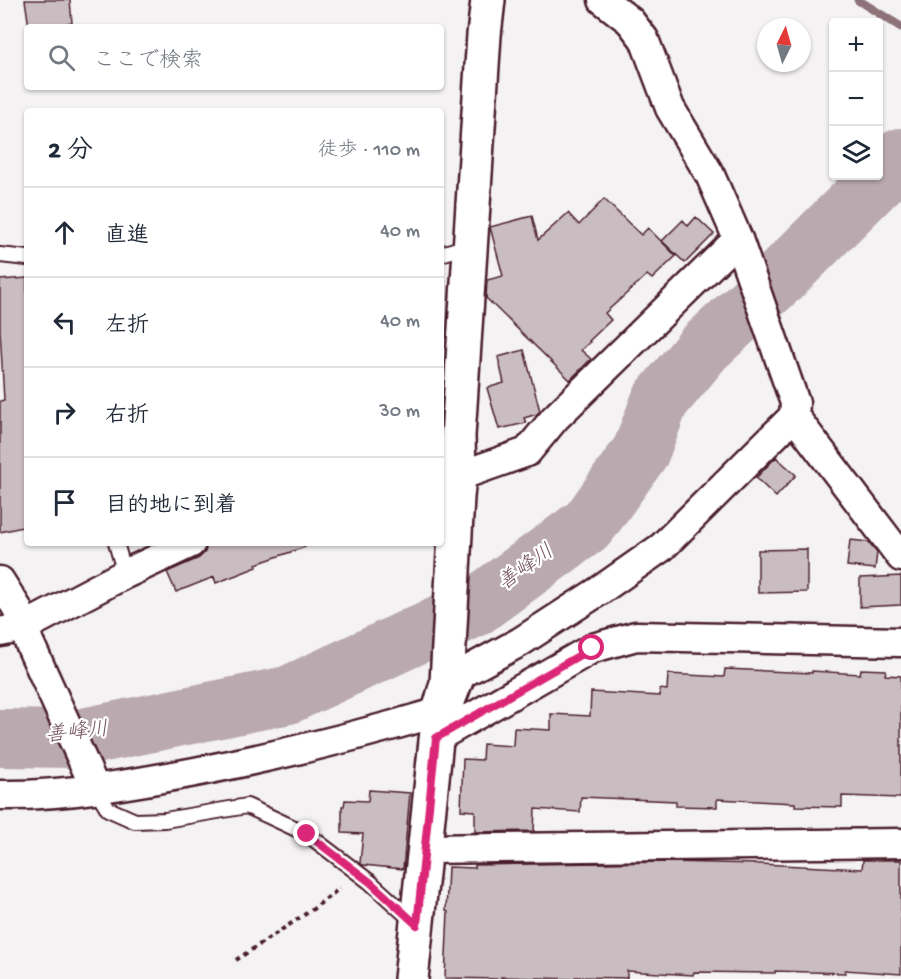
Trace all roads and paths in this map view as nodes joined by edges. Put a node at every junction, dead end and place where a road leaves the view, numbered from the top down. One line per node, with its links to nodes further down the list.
1 (488, 0): 4 (street)
2 (603, 0): 3 (street)
3 (738, 239): 7 (street); 9 (street)
4 (456, 249): 8 (street)
5 (0, 255): 6 (lane)
6 (24, 258)
7 (794, 410): 12 (street); 17 (street)
8 (450, 439): 9 (street)
9 (458, 487): 17 (street)
10 (117, 546): 13 (lane)
11 (185, 546): 13 (street)
12 (901, 557)
13 (125, 574): 15 (street)
14 (0, 582): 15 (street)
15 (18, 634): 18 (street)
16 (901, 642): 17 (street)
17 (440, 711): 18 (street); 21 (street)
18 (94, 784): 19 (street); 22 (lane)
19 (0, 795)
20 (901, 843): 21 (street)
21 (424, 849): 23 (street)
22 (359, 873): 23 (lane); 24 (path)
23 (417, 925): 25 (street)
24 (237, 960)
25 (411, 979)

